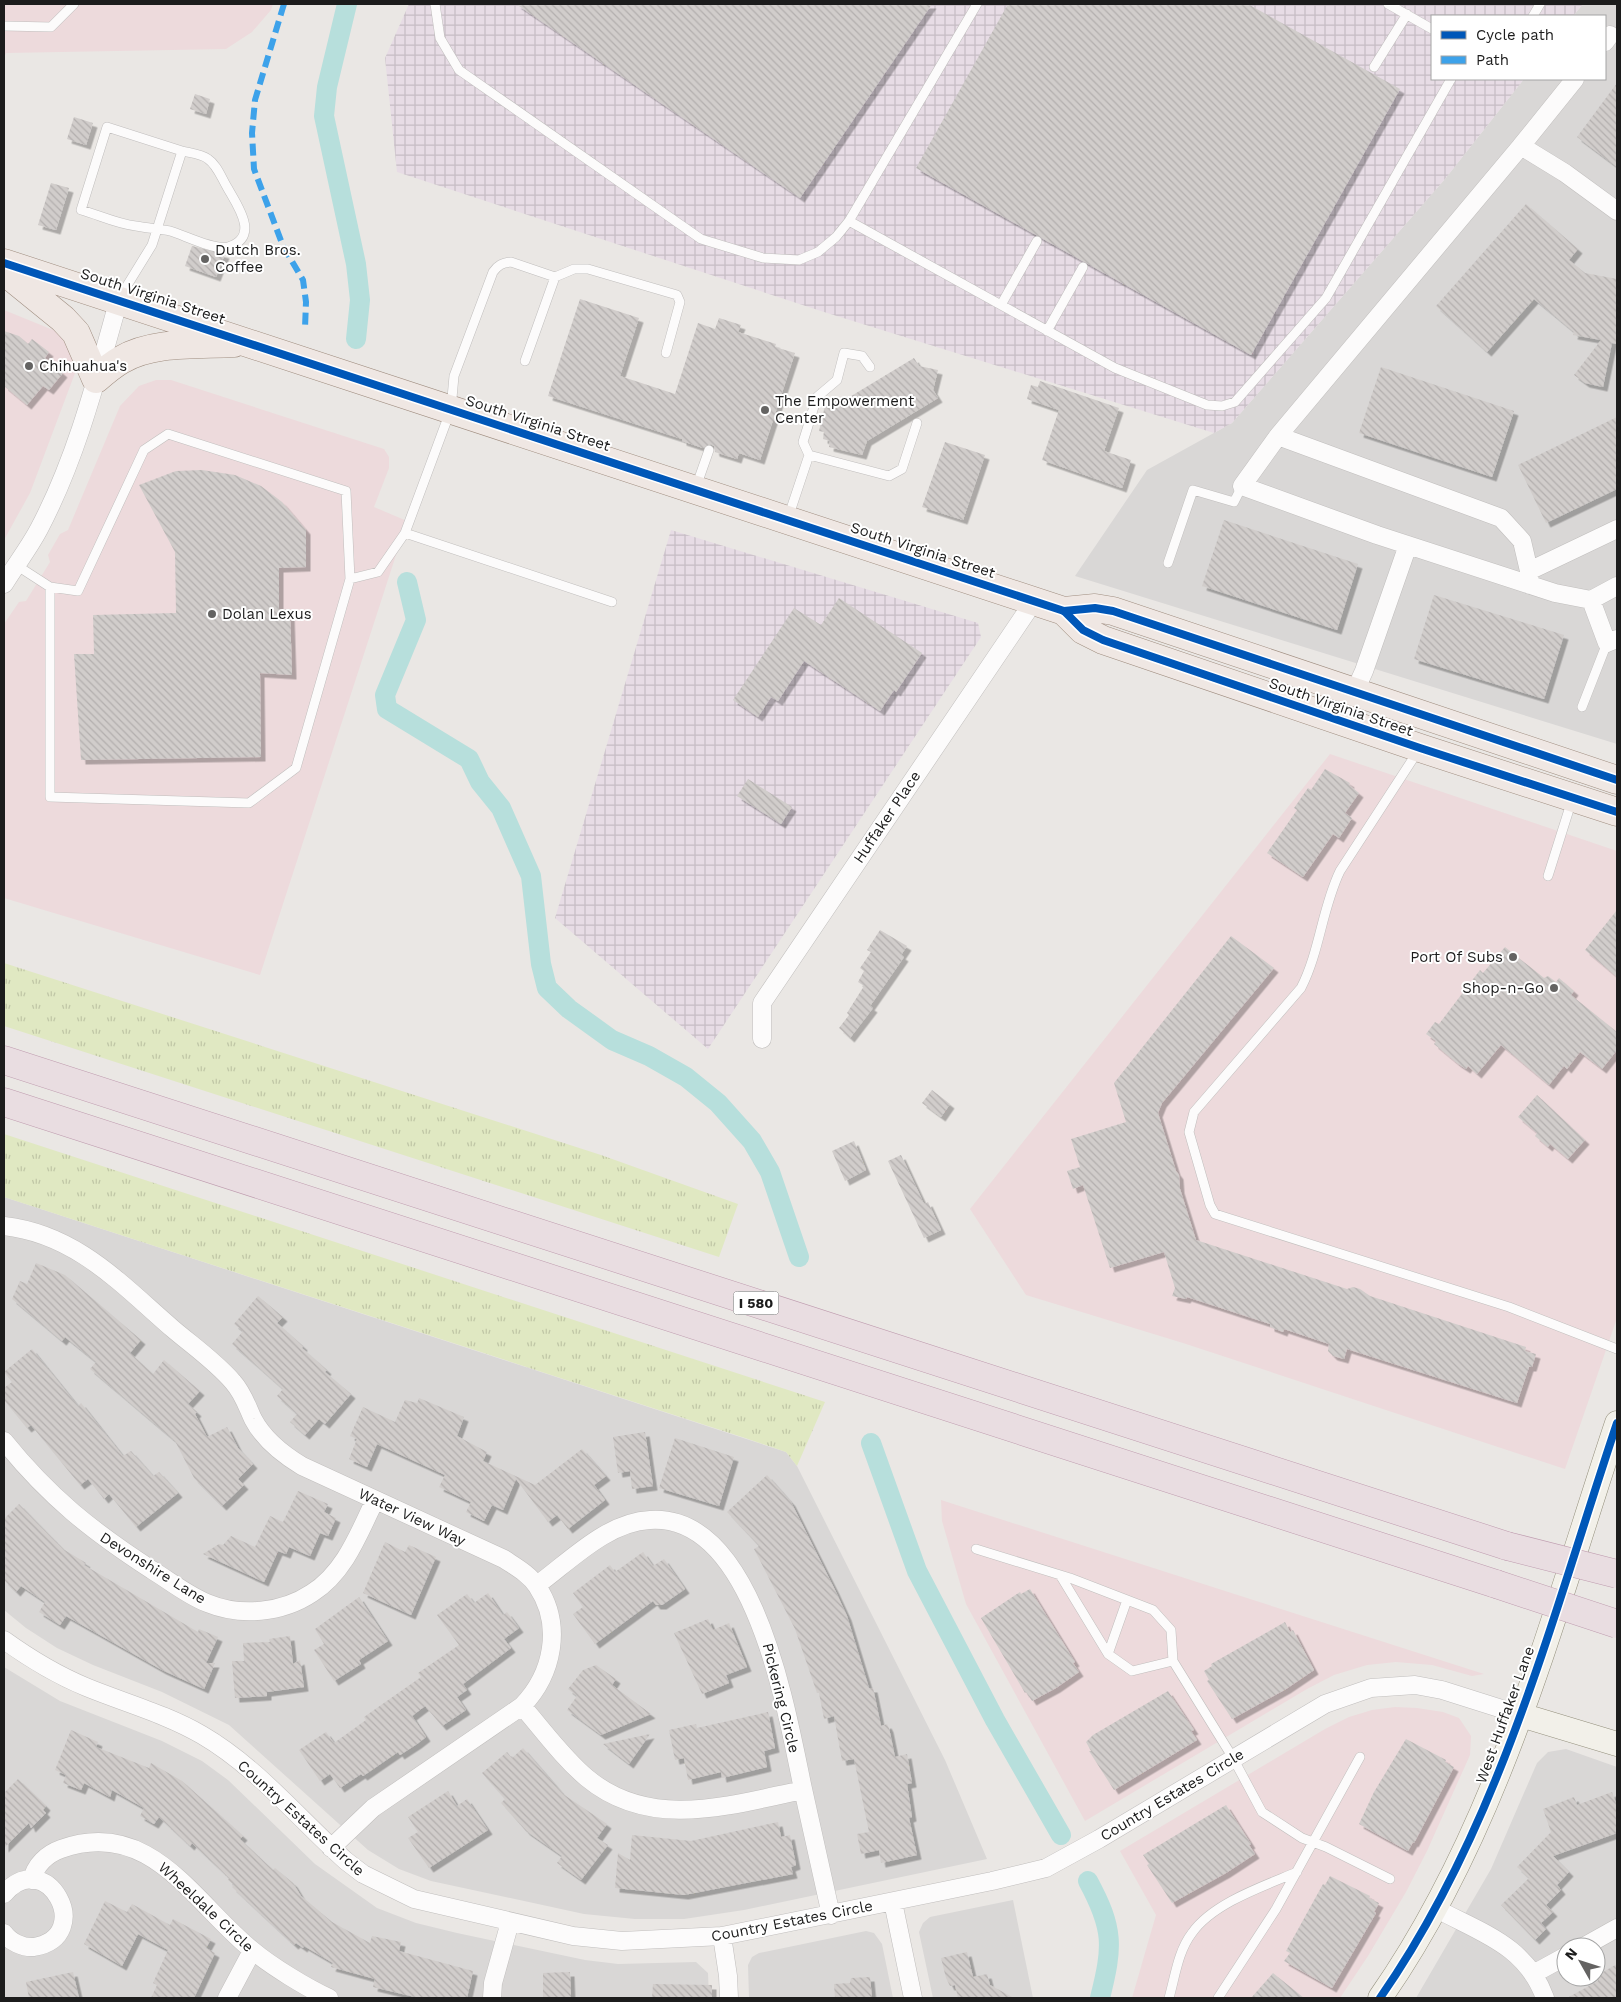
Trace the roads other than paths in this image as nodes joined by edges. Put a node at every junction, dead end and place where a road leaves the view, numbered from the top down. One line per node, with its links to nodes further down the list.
1 (74, 4): 8 (lane)
2 (435, 4): 16 (lane)
3 (977, 4): 16 (lane)
4 (1388, 4): 6 (lane)
5 (1540, 4): 7 (lane)
6 (1406, 14): 9 (lane); 10 (lane)
7 (1534, 15)
8 (4, 26)
9 (1431, 28)
10 (1374, 68)
11 (1450, 80): 25 (lane)
12 (1574, 80): 13 (street)
13 (1521, 146): 15 (street); 33 (street)
14 (182, 151): 17 (lane); 17 (lane); 17 (lane)
15 (1617, 211)
16 (849, 221): 24 (lane)
17 (156, 228): 23 (lane)
18 (1037, 241): 24 (lane)
19 (4, 263): 23 (main road, South Virginia Street)
20 (1083, 267): 25 (lane)
21 (4, 271): 30 (main road)
22 (555, 277): 27 (lane); 28 (lane); 31 (lane)
23 (119, 299): 26 (main road, South Virginia Street); 30 (street)
24 (1001, 305): 25 (lane)
25 (1047, 331)
26 (250, 343): 30 (main road); 31 (main road, South Virginia Street)
27 (666, 352)
28 (525, 361)
29 (870, 367): 35 (lane)
30 (96, 378): 43 (street)
31 (451, 409): 37 (main road, South Virginia Street); 40 (lane)
32 (917, 423): 35 (lane)
33 (1278, 436): 36 (street); 44 (street)
34 (709, 450): 37 (lane)
35 (809, 455): 38 (lane)
36 (1242, 486): 41 (street); 42 (lane)
37 (695, 490): 38 (main road, South Virginia Street)
38 (787, 520): 50 (main road, South Virginia Street)
39 (1617, 529): 44 (street)
40 (405, 533): 45 (lane); 51 (lane)
41 (1408, 545): 44 (street); 54 (street)
42 (1168, 562)
43 (16, 565): 46 (street); 48 (lane)
44 (1530, 578): 49 (street)
45 (350, 579): 48 (lane); 48 (lane)
46 (4, 584)
47 (1617, 586): 49 (street)
48 (50, 587)
49 (1591, 600): 53 (street)
50 (1034, 601): 52 (main road, South Virginia Street); 61 (street, Huffaker Place)
51 (612, 602)
52 (1064, 611): 54 (main road, South Virginia Street); 56 (main road, South Virginia Street)
53 (1612, 641): 55 (lane)
54 (1354, 693): 57 (main road, South Virginia Street)
55 (1582, 707)
56 (1420, 748): 58 (main road, South Virginia Street); 65 (lane)
57 (1617, 780)
58 (1594, 804): 59 (main road, South Virginia Street); 60 (lane)
59 (1617, 816)
60 (1548, 876)
61 (762, 1039)
62 (4, 1060): 70 (highway, I 580, bridge)
63 (4, 1102): 74 (highway, I 580, bridge)
64 (4, 1226): 68 (street, Water View Way)
65 (1617, 1349)
66 (1617, 1424): 79 (street, West Huffaker Lane)
67 (4, 1441): 68 (street, Devonshire Lane)
68 (375, 1500): 72 (street, Water View Way)
69 (976, 1549): 71 (lane)
70 (1617, 1574)
71 (1060, 1575): 73 (lane); 76 (lane)
72 (537, 1585): 78 (street, Water View Way); 83 (street, Pickering Circle)
73 (1127, 1600): 76 (lane); 77 (lane)
74 (1617, 1624)
75 (4, 1640): 85 (street, Country Estates Circle)
76 (1108, 1654): 77 (lane)
77 (1173, 1661): 82 (lane)
78 (522, 1706): 83 (street); 85 (street, Water View Way)
79 (1520, 1715): 80 (street); 82 (street, Country Estates Circle); 91 (street, West Huffaker Lane)
80 (1617, 1744)
81 (1360, 1757): 84 (lane)
82 (1233, 1758): 84 (lane); 90 (street, Country Estates Circle)
83 (803, 1790): 92 (street, Pickering Circle)
84 (1314, 1842): 86 (lane); 87 (lane)
85 (331, 1848): 93 (street, Country Estates Circle)
86 (1297, 1872): 106 (lane); 107 (lane)
87 (1390, 1879)
88 (32, 1880): 89 (street); 95 (street); 98 (street, Wheeldale Circle)
89 (4, 1894)
90 (893, 1902): 92 (street, Country Estates Circle); 105 (street)
91 (1435, 1908): 100 (street); 108 (street, West Huffaker Lane)
92 (831, 1915): 96 (street, Country Estates Circle)
93 (510, 1922): 96 (street, Country Estates Circle); 103 (street)
94 (1617, 1928): 97 (street)
95 (4, 1933)
96 (722, 1936): 104 (street)
97 (1601, 1937)
98 (252, 1951): 101 (street); 102 (street, Wheeldale Circle)
99 (1556, 1961): 100 (street)
100 (1535, 1973): 109 (street)
101 (227, 1998)
102 (329, 1998)
103 (492, 1998)
104 (729, 1998)
105 (913, 1998)
106 (1169, 1998)
107 (1218, 1998)
108 (1380, 1998)
109 (1545, 1998)

